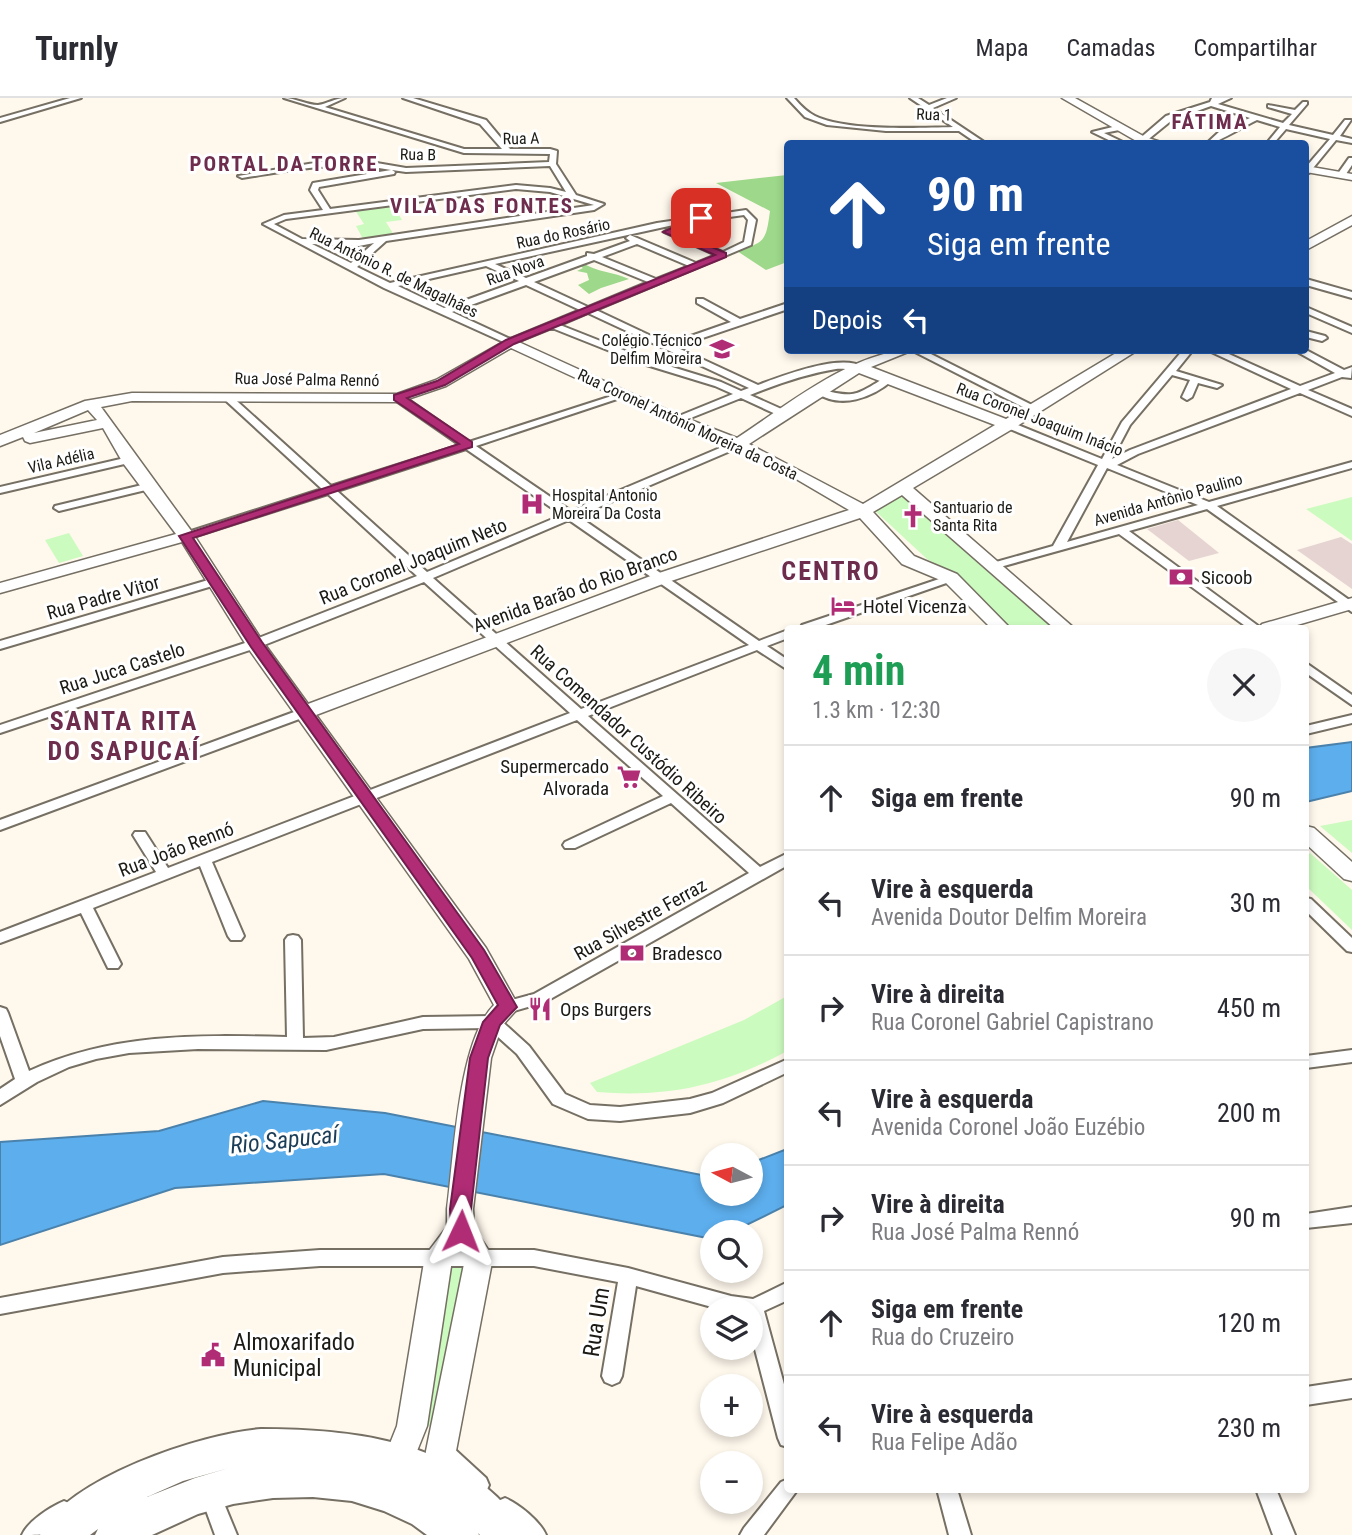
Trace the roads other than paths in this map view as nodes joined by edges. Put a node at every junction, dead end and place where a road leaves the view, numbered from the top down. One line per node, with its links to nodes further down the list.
1 (78, 98): 17 (street)
2 (287, 98): 13 (street, Rua A)
3 (342, 98): 13 (street)
4 (406, 98): 30 (street)
5 (790, 98): 21 (street, Rua 1)
6 (913, 98): 14 (street)
7 (1228, 98): 10 (street)
8 (952, 99): 14 (street)
9 (1073, 99): 20 (main road)
10 (1214, 101): 16 (street); 26 (street)
11 (1305, 103): 15 (street)
12 (1270, 106): 15 (street)
13 (318, 107): 30 (street, Rua A)
14 (930, 107): 21 (street)
15 (1297, 113): 19 (street)
16 (1256, 117): 19 (street); 27 (street)
17 (0, 120)
18 (1348, 122): 22 (street)
19 (1285, 126): 22 (street); 28 (street)
20 (1121, 127): 24 (street); 25 (main road)
21 (961, 129): 23 (street)
22 (1334, 138): 29 (street); 33 (street)
23 (979, 140)
24 (1115, 140)
25 (1138, 140)
26 (1143, 140)
27 (1214, 140)
28 (1273, 140)
29 (1352, 141)
30 (509, 152): 32 (street, Rua A)
31 (1352, 160): 37 (street)
32 (552, 164): 34 (street, Rua B); 38 (street, Rua A)
33 (1309, 167)
34 (406, 170): 36 (street, Rua B); 39 (street)
35 (1309, 170): 37 (main road)
36 (242, 176)
37 (1346, 176)
38 (568, 195): 39 (street); 40 (street); 40 (street)
39 (328, 211): 45 (street, Rua Antônio R. de Magalhães)
40 (553, 214): 44 (street)
41 (701, 218): 43 (street, Rua do Rosário); 49 (street); 49 (street, Rua do Rosário)
42 (1352, 220): 47 (main road)
43 (622, 234): 46 (street); 48 (street, Rua do Rosário)
44 (383, 239): 45 (street); 53 (street)
45 (298, 240): 53 (street, Rua Antônio R. de Magalhães)
46 (636, 241): 50 (street, Rua Nova); 52 (street)
47 (1309, 244)
48 (570, 246): 50 (street); 51 (street, Rua do Rosário)
49 (723, 255): 52 (street)
50 (592, 256): 54 (street, Rua Nova); 55 (street)
51 (488, 264): 54 (street); 58 (street, Rua do Rosário)
52 (696, 266): 55 (street)
53 (351, 268): 58 (street, Rua Antônio R. de Magalhães)
54 (523, 282): 63 (street); 65 (street, Rua Nova)
55 (655, 282): 63 (street)
56 (1309, 283): 59 (street)
57 (1352, 285): 59 (street)
58 (387, 286): 65 (street, Rua Antônio R. de Magalhães)
59 (1340, 292): 60 (street)
60 (1352, 295)
61 (700, 301): 66 (street)
62 (784, 307): 66 (street)
63 (586, 310): 67 (street); 72 (street)
64 (1309, 311): 68 (street)
65 (443, 312): 71 (street, Rua Antônio R. de Magalhães)
66 (738, 322): 72 (street)
67 (552, 325): 71 (street); 90 (street)
68 (1352, 330)
69 (1309, 335): 70 (street)
70 (1322, 338)
71 (510, 342): 88 (main road, Rua Coronel Antônio Moreira da Costa); 92 (main road, Rua José Palma Rennó)
72 (667, 347): 85 (street)
73 (894, 354): 79 (main road)
74 (924, 354): 94 (street)
75 (1124, 354): 94 (main road, Avenida Barão do Rio Branco)
76 (1185, 354): 80 (street)
77 (1221, 354): 86 (street)
78 (1307, 354): 81 (street)
79 (858, 367): 82 (main road, Rua Coronel Joaquim Inácio); 85 (street); 87 (main road)
80 (1170, 372): 83 (street); 104 (street)
81 (1349, 374): 86 (street)
82 (889, 379): 87 (street); 99 (main road, Rua Coronel Joaquim Inácio)
83 (1195, 380): 84 (street); 91 (street)
84 (1217, 385)
85 (759, 389): 90 (street)
86 (1300, 390): 95 (street); 104 (street)
87 (820, 392): 96 (main road)
88 (624, 395): 97 (main road, Rua Coronel Antônio Moreira da Costa); 102 (street)
89 (226, 396): 92 (main road, Rua José Palma Rennó); 93 (main road, Rua José Palma Rennó); 109 (street, Rua Comendador Custódio Ribeiro)
90 (743, 396): 96 (street); 97 (street)
91 (1187, 397)
92 (398, 398): 102 (street)
93 (90, 404): 98 (main road); 100 (main road, Rua José Palma Rennó)
94 (1033, 408): 99 (main road, Avenida Barão do Rio Branco)
95 (1352, 413)
96 (784, 414): 101 (main road)
97 (678, 420): 101 (main road, Rua Coronel Antônio Moreira da Costa)
98 (107, 423): 100 (main road); 103 (main road)
99 (1009, 425): 104 (street, Rua Coronel Joaquim Inácio); 107 (main road, Avenida Barão do Rio Branco)
100 (0, 442)
101 (738, 444): 112 (main road, Rua Coronel Antônio Moreira da Costa); 113 (street, Rua Coronel Joaquim Neto)
102 (468, 445): 109 (street); 113 (street)
103 (129, 460): 106 (main road); 108 (street, Vila Adélia)
104 (1107, 463): 110 (street, Rua Coronel Joaquim Inácio); 116 (street)
105 (1352, 465): 110 (street, Avenida Antônio Paulino)
106 (150, 486): 111 (street); 115 (main road)
107 (904, 488): 112 (main road, Avenida Barão do Rio Branco); 117 (main road)
108 (0, 490)
109 (329, 491): 115 (street); 118 (street, Rua Comendador Custódio Ribeiro)
110 (1208, 505): 114 (street, Avenida Antônio Paulino); 123 (street, Rua Coronel Joaquim Inácio)
111 (59, 508)
112 (863, 511): 119 (main road, Avenida Barão do Rio Branco); 120 (main road, Rua Coronel Antônio Moreira da Costa)
113 (569, 515): 118 (street, Rua Coronel Joaquim Neto); 119 (street)
114 (1119, 529): 116 (street, Avenida Antônio Paulino); 127 (street)
115 (186, 536): 121 (main road); 122 (main road)
116 (1058, 547): 117 (street, Avenida Antônio Paulino)
117 (993, 566): 126 (main road)
118 (425, 576): 131 (street, Rua Comendador Custódio Ribeiro); 132 (street, Rua Coronel Joaquim Neto)
119 (662, 578): 131 (main road, Avenida Barão do Rio Branco); 134 (street)
120 (951, 578): 124 (street); 125 (main road)
121 (215, 582): 132 (main road); 133 (street, Rua Padre Vitor)
122 (0, 588)
123 (1351, 608): 128 (main road); 129 (main road)
124 (815, 625)
125 (998, 625)
126 (1062, 625)
127 (1251, 625)
128 (1280, 625)
129 (1309, 629)
130 (784, 635): 134 (street, Rua João Rennó)
131 (495, 640): 138 (main road, Avenida Barão do Rio Branco); 139 (street, Rua Comendador Custódio Ribeiro)
132 (256, 644): 138 (main road); 141 (street, Rua Juca Castelo)
133 (0, 645)
134 (758, 645): 135 (street); 139 (street, Rua João Rennó)
135 (784, 663)
136 (1309, 669): 137 (street)
137 (1352, 701)
138 (304, 712): 143 (main road); 145 (street)
139 (577, 714): 143 (street, Rua João Rennó); 144 (street, Rua Comendador Custódio Ribeiro)
140 (1352, 719): 142 (street)
141 (0, 729)
142 (1309, 729)
143 (367, 796): 149 (street, Rua João Rennó); 162 (main road)
144 (670, 798): 148 (street); 152 (street, Rua Comendador Custódio Ribeiro)
145 (0, 825)
146 (140, 835): 151 (street)
147 (1309, 838): 153 (main road)
148 (570, 845)
149 (204, 859): 151 (street, Rua João Rennó); 156 (street)
150 (784, 860): 152 (street, Rua Silvestre Ferraz)
151 (165, 874): 154 (street, Rua João Rennó)
152 (759, 874): 162 (street, Rua Silvestre Ferraz)
153 (1352, 874)
154 (85, 906): 157 (street, Rua João Rennó); 160 (street)
155 (1309, 906): 159 (street)
156 (236, 936)
157 (0, 939)
158 (293, 940): 163 (street)
159 (1352, 947)
160 (113, 964)
161 (0, 1013): 167 (street)
162 (500, 1014): 163 (street, Rua Silvestre Ferraz); 166 (street); 170 (main road)
163 (295, 1043): 167 (street, Rua Silvestre Ferraz)
164 (1352, 1056): 165 (street)
165 (1309, 1062)
166 (784, 1067)
167 (24, 1080): 168 (street, Rua Silvestre Ferraz)
168 (0, 1098)
169 (1352, 1215): 171 (street)
170 (461, 1220): 172 (main road); 173 (main road)
171 (1309, 1221)
172 (439, 1256): 173 (street); 178 (street); 184 (main road)
173 (478, 1257): 174 (street); 185 (main road)
174 (628, 1276): 176 (street); 180 (street, Rua Um)
175 (784, 1292): 177 (street)
176 (705, 1297)
177 (763, 1303)
178 (0, 1306)
179 (763, 1344): 183 (street)
180 (612, 1376)
181 (1352, 1389): 182 (street)
182 (1309, 1396)
183 (784, 1423)
184 (398, 1461): 185 (highway); 186 (highway)
185 (440, 1463): 195 (highway); 196 (street)
186 (200, 1476): 190 (street); 191 (highway); 192 (highway); 193 (street); 194 (highway)
187 (785, 1493): 197 (street)
188 (948, 1493): 198 (street)
189 (1268, 1493): 199 (street)
190 (33, 1535)
191 (60, 1535)
192 (115, 1535)
193 (226, 1535)
194 (459, 1535)
195 (507, 1535)
196 (535, 1535)
197 (751, 1535)
198 (960, 1535)
199 (1284, 1535)

